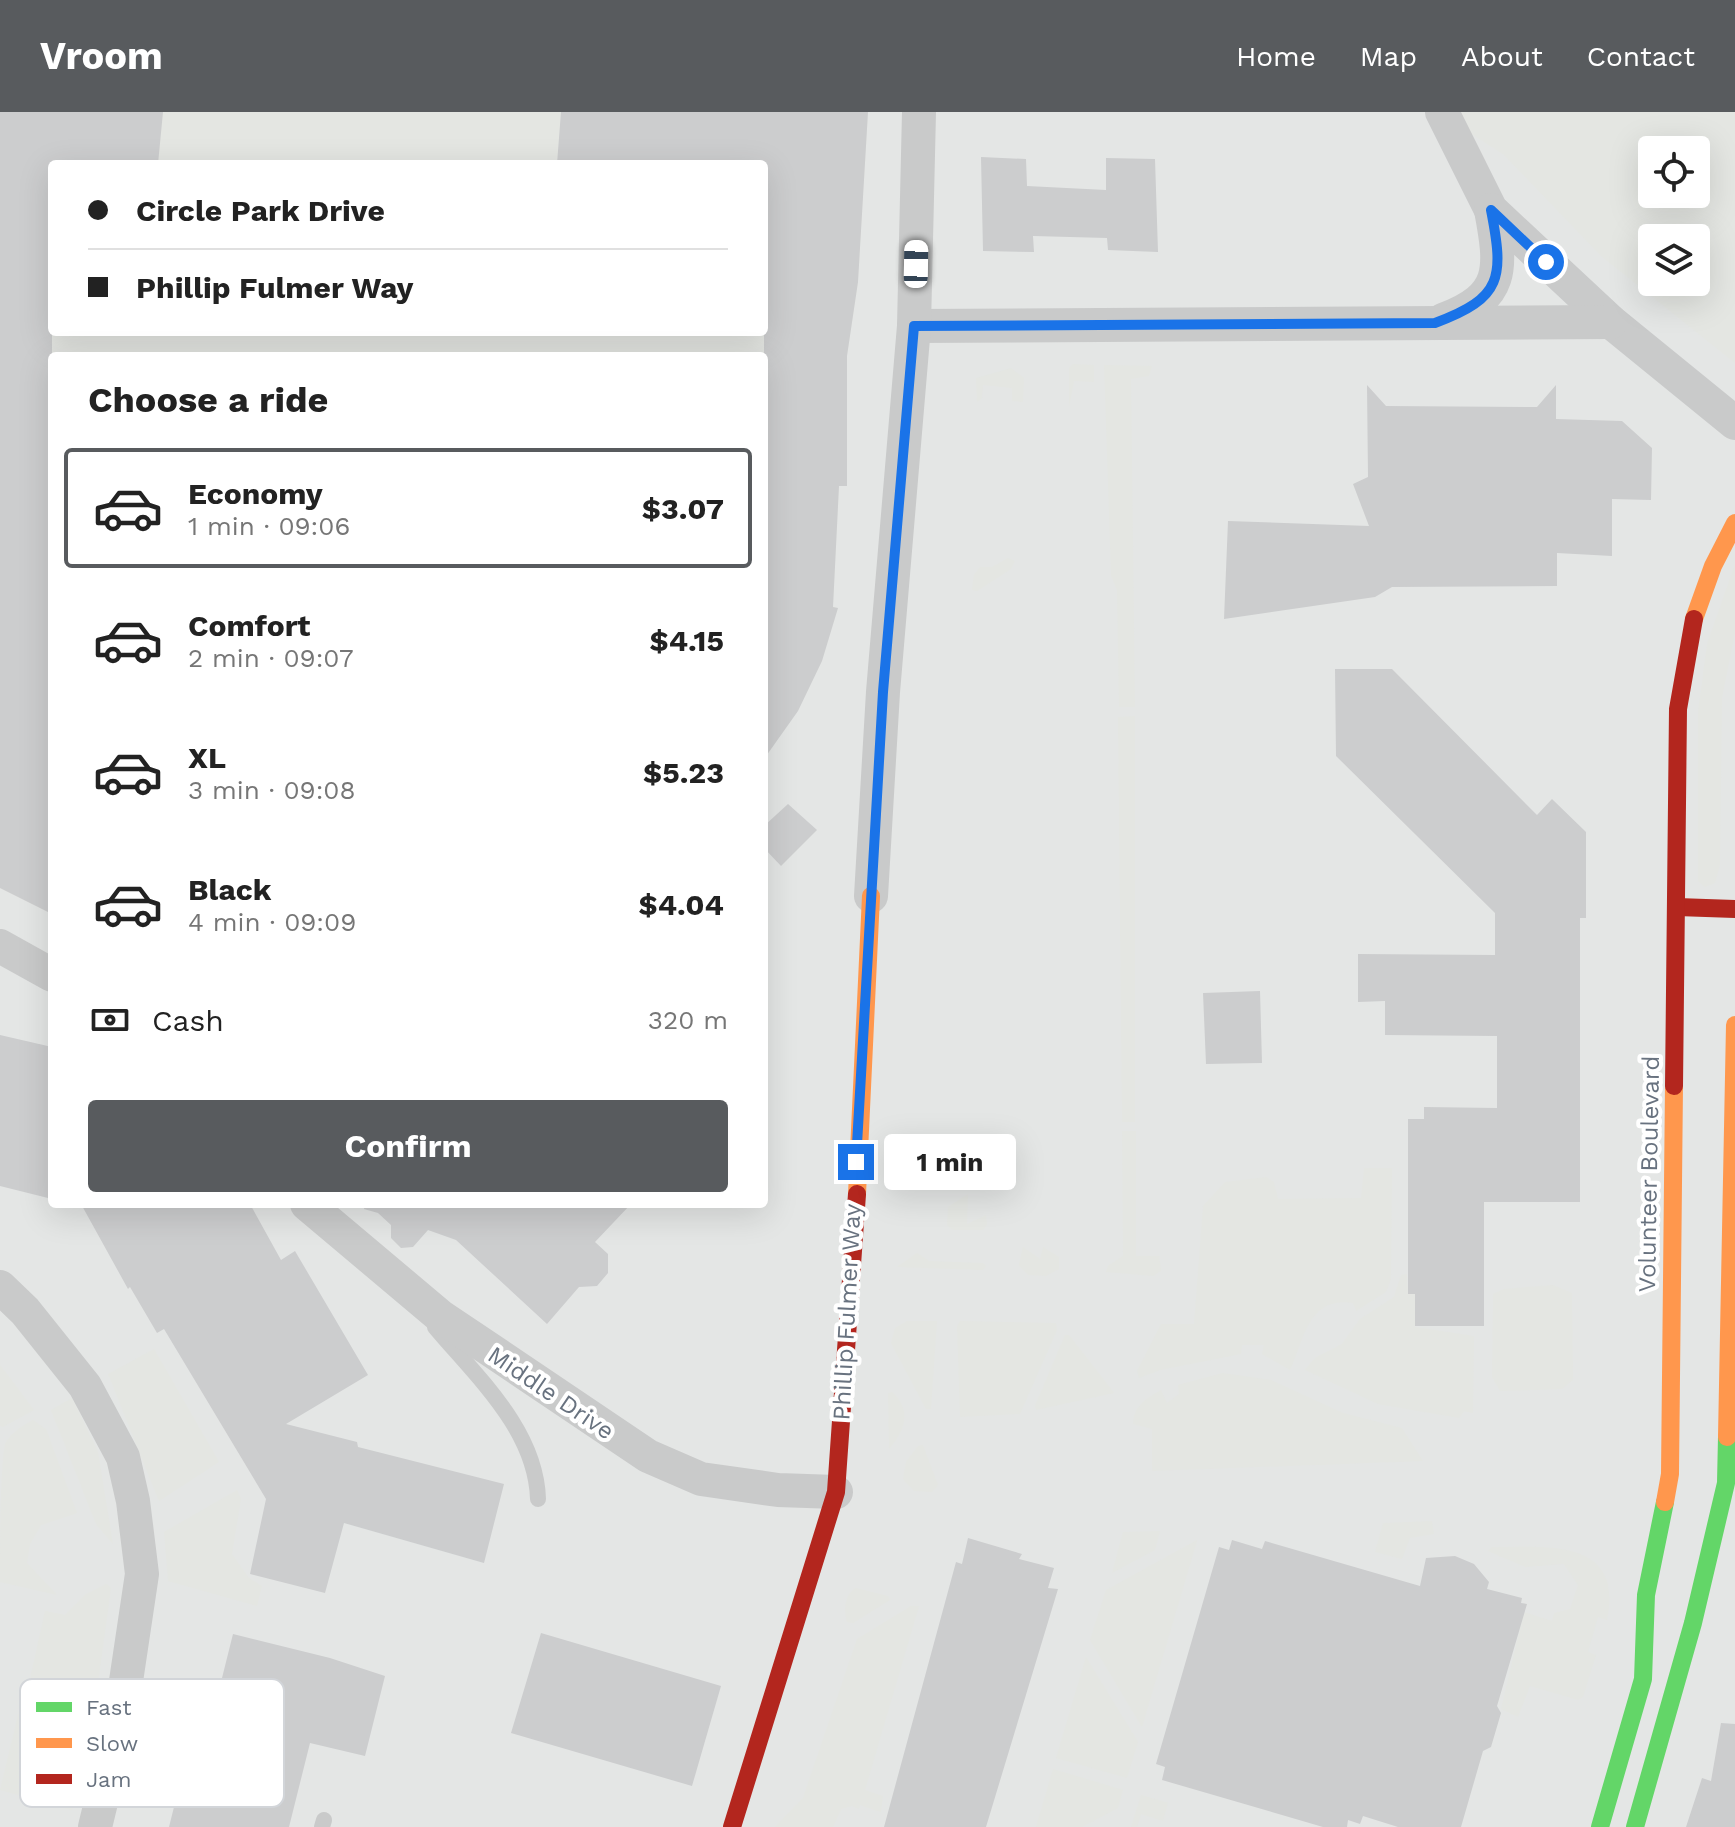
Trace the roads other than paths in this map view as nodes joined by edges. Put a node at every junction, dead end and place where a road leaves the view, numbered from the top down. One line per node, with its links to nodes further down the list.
1 (919, 112): 6 (street, Phillip Fulmer Way)
2 (1442, 112): 3 (street)
3 (1491, 210): 4 (street); 5 (street)
4 (1611, 322): 5 (street); 7 (street)
5 (1435, 323): 6 (street)
6 (914, 326): 9 (street, Phillip Fulmer Way)
7 (1735, 423)
8 (1735, 523): 10 (street, Volunteer Boulevard)
9 (871, 896): 18 (street, Phillip Fulmer Way)
10 (1677, 907): 11 (street); 24 (street, Volunteer Boulevard)
11 (1735, 909)
12 (0, 946): 13 (street)
13 (48, 973)
14 (1735, 1025): 25 (street)
15 (312, 1208): 16 (street, Middle Drive)
16 (400, 1286): 18 (street, Middle Drive); 19 (lane)
17 (0, 1287): 20 (street)
18 (836, 1492): 23 (street, Phillip Fulmer Way)
19 (538, 1499)
20 (126, 1679)
21 (100, 1807): 22 (street)
22 (95, 1827)
23 (732, 1827)
24 (1600, 1827)
25 (1635, 1827)

